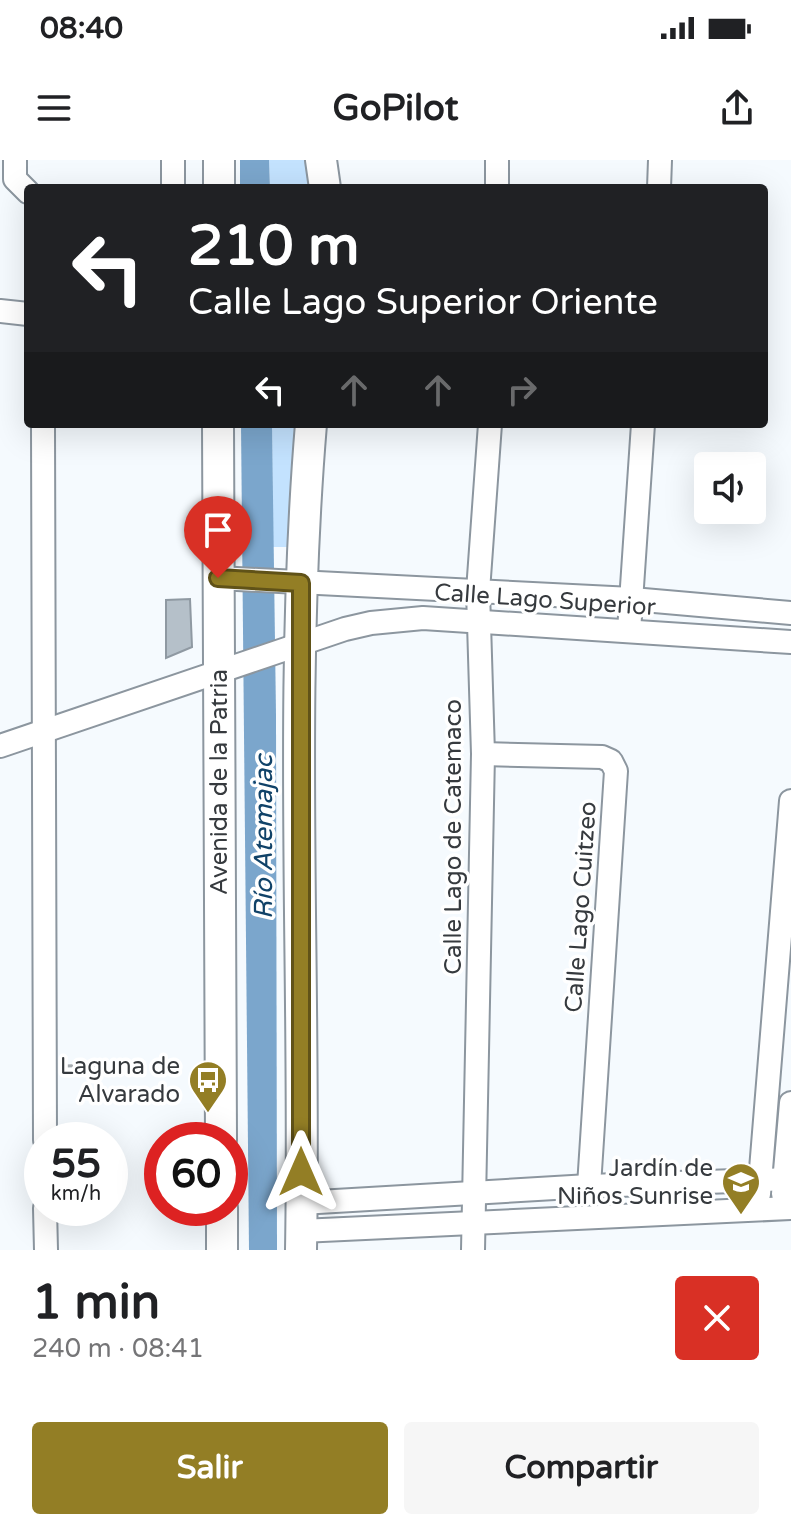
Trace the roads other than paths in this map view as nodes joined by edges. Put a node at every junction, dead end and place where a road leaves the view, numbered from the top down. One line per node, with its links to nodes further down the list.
1 (15, 160): 12 (street)
2 (173, 160): 7 (street)
3 (219, 160): 8 (main road)
4 (321, 160): 9 (main road)
5 (497, 160): 10 (street)
6 (660, 160): 11 (street)
7 (173, 184)
8 (219, 184)
9 (324, 184)
10 (497, 184)
11 (659, 184)
12 (24, 188)
13 (0, 311): 14 (street)
14 (24, 314)
15 (43, 428): 30 (street)
16 (218, 428): 20 (main road, Avenida de la Patria)
17 (311, 428): 21 (main road)
18 (490, 428): 22 (street, Calle Lago de Catemaco)
19 (643, 428): 23 (street)
20 (226, 579): 21 (street, Calle Lago Superior); 29 (main road, Avenida de la Patria)
21 (294, 582): 22 (street, Calle Lago Superior); 28 (main road)
22 (478, 591): 23 (street, Calle Lago Superior); 25 (street, Calle Lago de Catemaco)
23 (632, 599): 24 (street, Calle Lago Superior); 26 (street)
24 (791, 613)
25 (478, 621): 26 (street, Calle Lago Superior); 28 (street, Calle Lago Superior); 32 (street, Calle Lago de Catemaco)
26 (629, 631): 27 (street, Calle Lago Superior)
27 (791, 642)
28 (291, 648): 29 (street, Calle Lago Superior); 47 (main road)
29 (225, 670): 30 (street); 37 (main road, Avenida de la Patria)
30 (44, 732): 31 (street); 36 (street)
31 (0, 746)
32 (483, 754): 40 (street, Calle Lago Cuitzeo); 41 (street, Calle Lago de Catemaco)
33 (791, 801): 34 (street)
34 (789, 854): 39 (street)
35 (791, 1103): 38 (street)
36 (45, 1122)
37 (221, 1122)
38 (788, 1180): 39 (street); 42 (street)
39 (760, 1181): 40 (street); 43 (street)
40 (589, 1186): 41 (street)
41 (474, 1195): 44 (street, Calle Lago de Catemaco); 47 (street)
42 (787, 1208): 43 (street)
43 (757, 1209): 44 (street)
44 (473, 1223): 47 (street); 50 (street, Calle Lago de Catemaco)
45 (45, 1226): 48 (street)
46 (222, 1226): 49 (main road)
47 (301, 1228)
48 (46, 1250)
49 (222, 1250)
50 (473, 1250)

